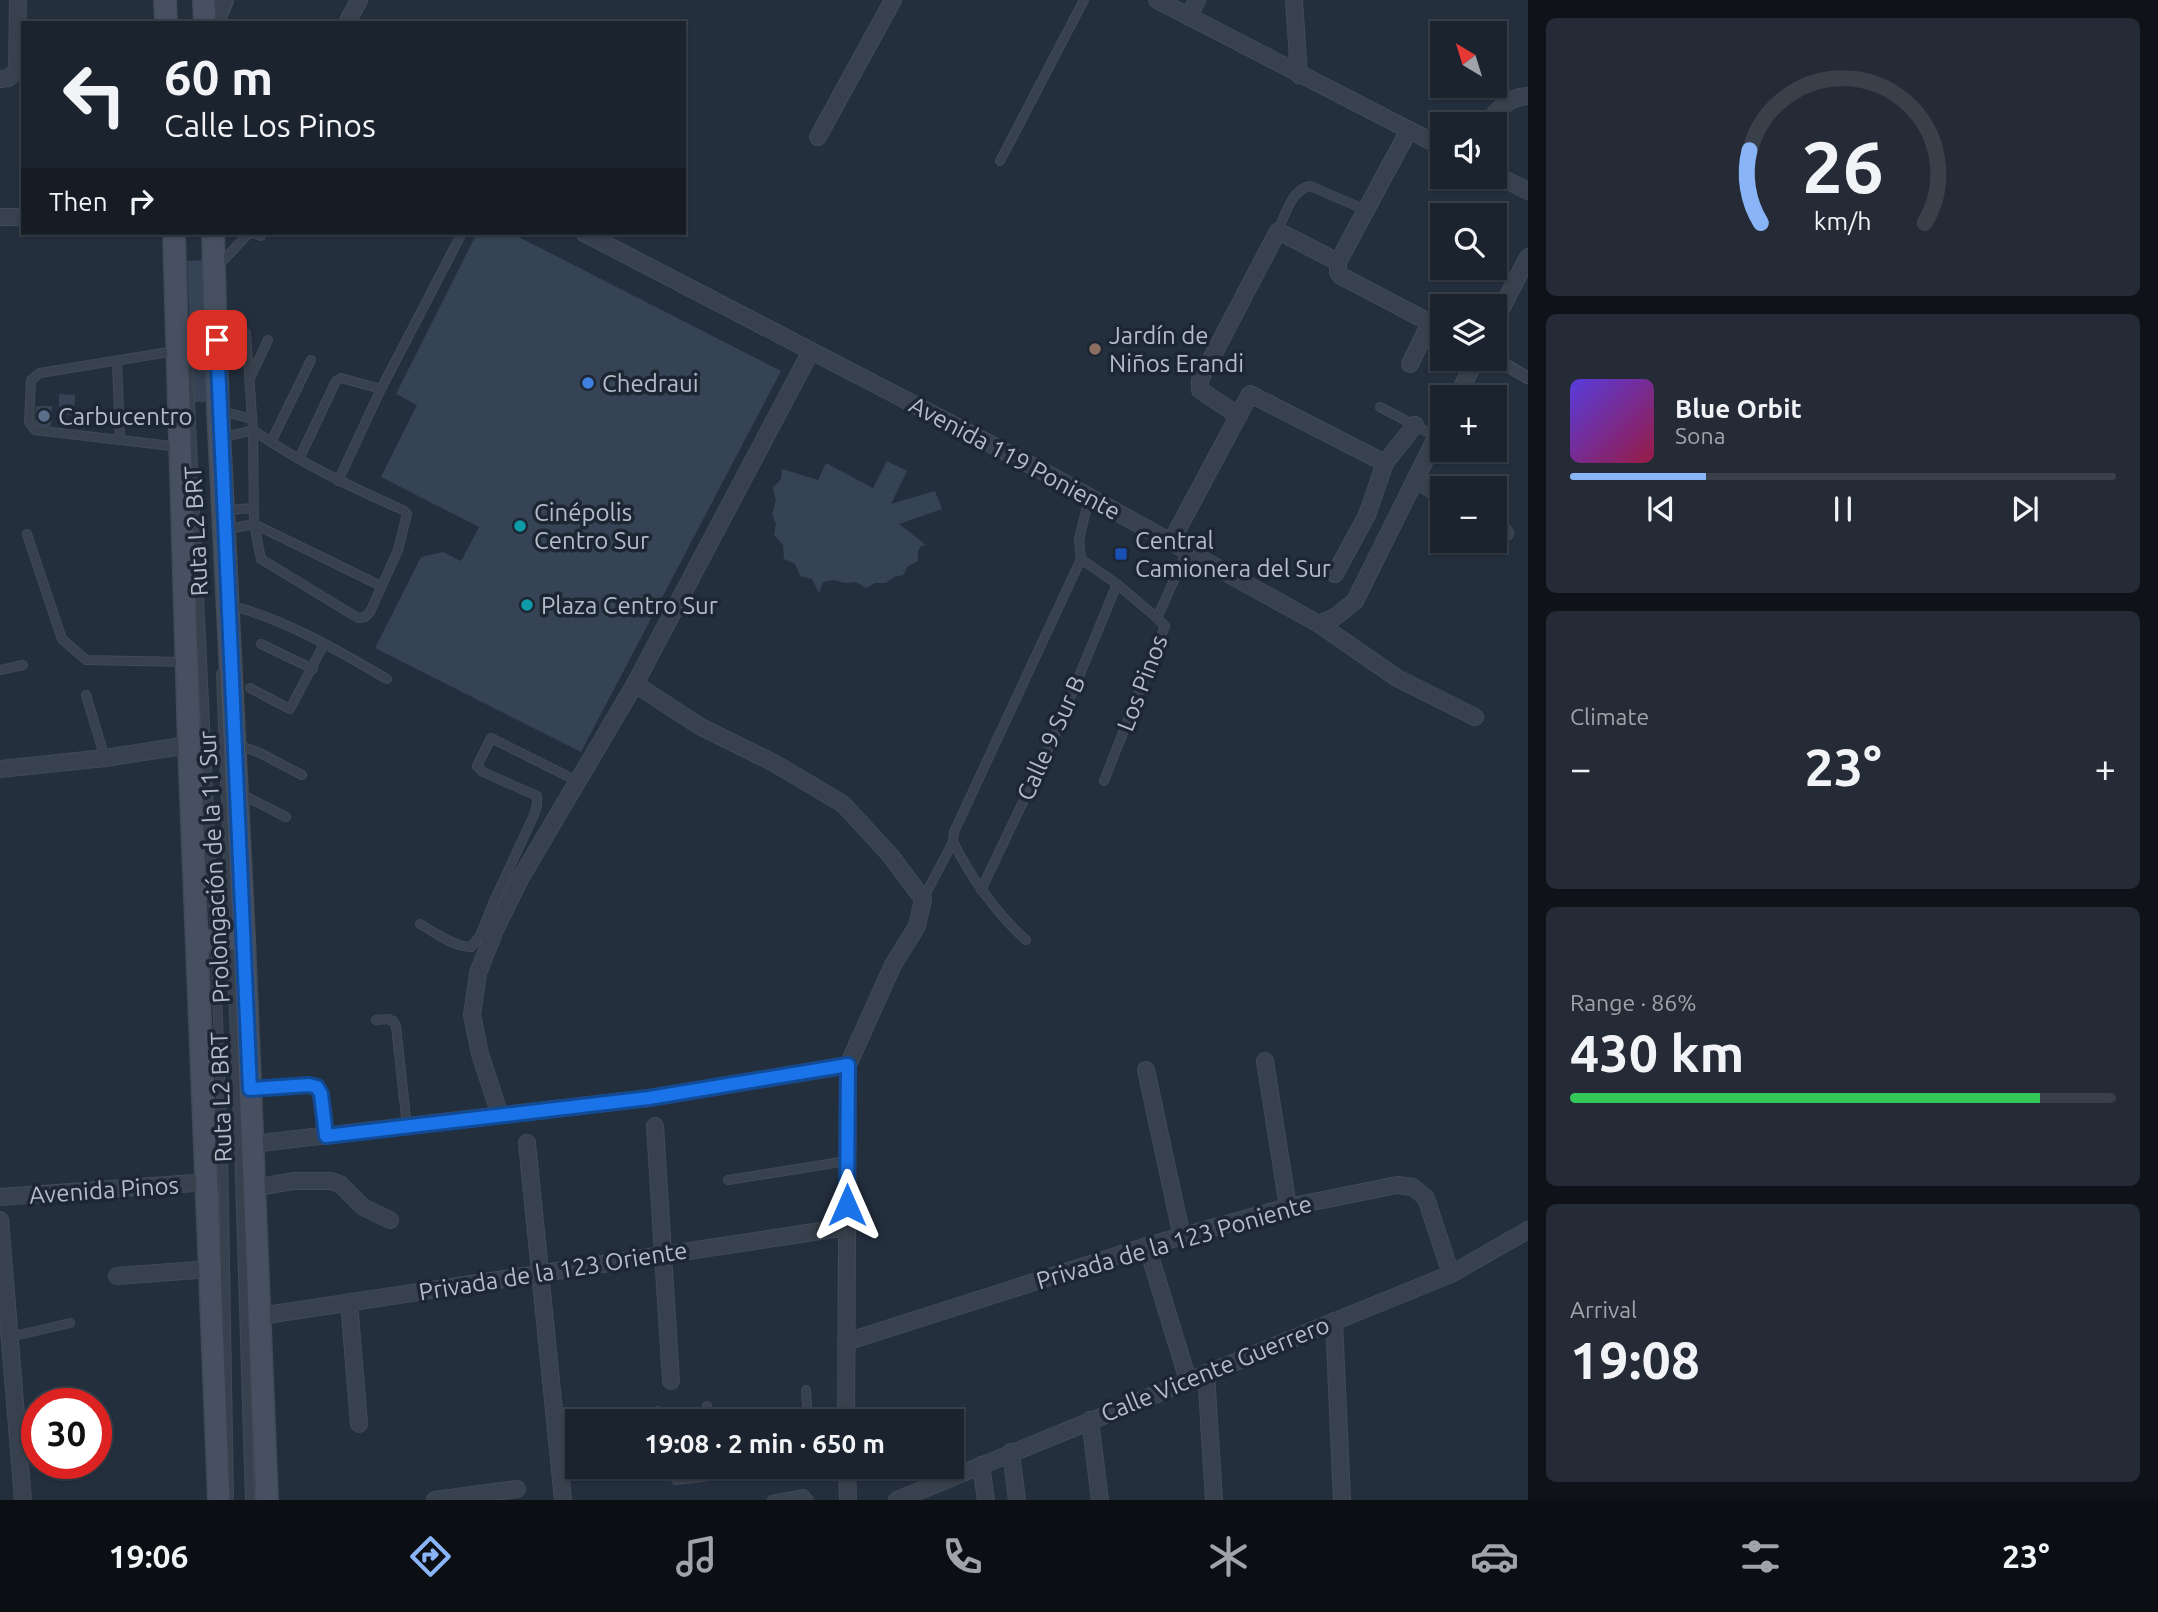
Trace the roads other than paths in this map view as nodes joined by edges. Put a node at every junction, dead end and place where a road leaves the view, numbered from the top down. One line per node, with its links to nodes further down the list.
1 (18, 0): 21 (street)
2 (165, 0): 14 (main road)
3 (174, 0): 15 (lane)
4 (195, 0): 16 (lane)
5 (204, 0): 17 (main road)
6 (223, 0): 18 (street)
7 (359, 0): 19 (street)
8 (893, 0): 25 (street)
9 (1084, 0): 27 (lane)
10 (1157, 0): 13 (street)
11 (1197, 0): 13 (street)
12 (1294, 0): 20 (street)
13 (1189, 17): 20 (street)
14 (166, 21)
15 (175, 21)
16 (196, 21)
17 (205, 21)
18 (214, 21)
19 (348, 21)
20 (1299, 75): 24 (street)
21 (0, 79)
22 (1528, 96): 23 (street)
23 (1496, 112)
24 (1409, 130): 26 (street); 30 (street)
25 (818, 136)
26 (1430, 141)
27 (1000, 161)
28 (1507, 180): 29 (street)
29 (1528, 191)
30 (1366, 210): 33 (lane); 41 (street)
31 (0, 217): 32 (street)
32 (21, 217)
33 (1278, 231): 41 (street); 60 (street)
34 (174, 235): 49 (main road, Prolongación de la 11 Sur)
35 (182, 235): 45 (lane)
36 (253, 235): 42 (lane)
37 (461, 235): 57 (lane)
38 (588, 235): 50 (street, Avenida 119 Poniente)
39 (208, 240): 42 (main road, Prolongación de la 11 Sur); 86 (lane, Ruta L2 BRT)
40 (1528, 257): 43 (street)
41 (1338, 262): 44 (street)
42 (216, 269): 59 (main road, Prolongación de la 11 Sur)
43 (1507, 298)
44 (1430, 323)
45 (187, 330)
46 (246, 333): 56 (lane)
47 (1430, 335): 53 (street)
48 (268, 340): 56 (lane)
49 (182, 347): 52 (lane); 68 (main road, Prolongación de la 11 Sur); 114 (lane, Ruta L2 BRT)
50 (811, 351): 75 (street, Avenida 119 Poniente); 97 (street)
51 (311, 360): 67 (lane)
52 (117, 361): 66 (lane); 66 (lane)
53 (1410, 365)
54 (1507, 366): 55 (street)
55 (1528, 378)
56 (249, 381): 61 (lane)
57 (381, 389): 70 (lane); 73 (lane)
58 (1380, 407): 62 (lane)
59 (218, 410): 61 (lane); 65 (main road, Prolongación de la 11 Sur)
60 (1239, 416): 71 (street); 80 (street)
61 (252, 419): 64 (lane)
62 (1415, 425): 63 (lane); 71 (street)
63 (1430, 429)
64 (253, 430): 65 (lane); 67 (lane); 76 (lane)
65 (220, 439): 77 (main road, Prolongación de la 11 Sur)
66 (120, 440): 68 (lane)
67 (271, 442): 70 (lane)
68 (180, 447): 91 (main road, Prolongación de la 11 Sur)
69 (1430, 449): 72 (street)
70 (299, 460): 73 (lane)
71 (1385, 463): 83 (street)
72 (1415, 479): 74 (street); 88 (street)
73 (338, 481): 85 (lane)
74 (1430, 488)
75 (1088, 497): 80 (street, Avenida 119 Poniente); 82 (lane)
76 (254, 508): 77 (lane); 78 (lane)
77 (224, 520): 78 (lane); 86 (main road, Prolongación de la 11 Sur)
78 (254, 524): 85 (lane); 85 (lane)
79 (27, 534): 91 (lane)
80 (1171, 542): 81 (street, Avenida 119 Poniente)
81 (1187, 551): 87 (lane, Los Pinos); 88 (street, Avenida 119 Poniente)
82 (1081, 559): 84 (lane); 110 (lane)
83 (1335, 574)
84 (1117, 584): 87 (lane); 111 (lane, Calle 9 Sur B)
85 (381, 586)
86 (223, 606): 90 (lane); 101 (main road, Prolongación de la 11 Sur)
87 (1157, 618): 107 (lane, Los Pinos)
88 (1319, 624): 100 (street, Avenida 119 Poniente)
89 (261, 644): 94 (lane)
90 (324, 644): 94 (lane); 96 (lane)
91 (187, 662): 102 (main road, Prolongación de la 11 Sur)
92 (220, 662): 114 (lane, Ruta L2 BRT)
93 (23, 666): 95 (lane)
94 (313, 669): 98 (lane)
95 (0, 670)
96 (387, 678)
97 (635, 684): 106 (street); 112 (street)
98 (250, 688)
99 (86, 695): 103 (lane)
100 (1475, 717)
101 (235, 744): 105 (lane); 108 (main road, Prolongación de la 11 Sur)
102 (189, 746): 103 (street); 114 (main road, Prolongación de la 11 Sur)
103 (105, 758): 104 (street)
104 (0, 769)
105 (302, 775)
106 (577, 781): 113 (lane); 121 (street)
107 (1104, 781)
108 (237, 792): 109 (lane); 114 (main road, Prolongación de la 11 Sur)
109 (286, 817)
110 (953, 842): 111 (lane); 112 (lane)
111 (981, 890): 115 (lane)
112 (923, 900): 118 (street)
113 (421, 924)
114 (222, 940): 120 (main road, Prolongación de la 11 Sur); 129 (main road, Prolongación de la 11 Sur); 167 (lane, Ruta L2 BRT); 168 (lane, Ruta L2 BRT)
115 (1026, 940)
116 (376, 1020): 122 (lane)
117 (1265, 1060): 132 (street)
118 (848, 1065): 121 (street); 127 (street)
119 (1146, 1070): 137 (street)
120 (250, 1089): 124 (lane); 126 (main road, Prolongación de la 11 Sur)
121 (500, 1115): 122 (street)
122 (407, 1126): 124 (street)
123 (655, 1126): 139 (street)
124 (326, 1136): 126 (street)
125 (527, 1143): 141 (street)
126 (253, 1144): 130 (main road, Prolongación de la 11 Sur)
127 (847, 1161): 128 (lane); 135 (street)
128 (728, 1180)
129 (208, 1182): 131 (street, Avenida Pinos); 140 (main road, Prolongación de la 11 Sur)
130 (254, 1188): 134 (street); 146 (main road, Prolongación de la 11 Sur)
131 (0, 1197)
132 (1288, 1207): 137 (street, Privada de la 123 Poniente); 142 (street, Privada de la 123 Poniente)
133 (0, 1220): 144 (street)
134 (390, 1220)
135 (847, 1227): 139 (street, Privada de la 123 Oriente); 150 (street)
136 (1528, 1230): 142 (street, Calle Vicente Guerrero)
137 (1182, 1237): 138 (street, Privada de la 123 Poniente)
138 (1147, 1246): 150 (street, Privada de la 123 Poniente); 152 (street)
139 (664, 1254): 141 (street, Privada de la 123 Oriente); 153 (street)
140 (211, 1269): 143 (street); 166 (main road, Prolongación de la 11 Sur)
141 (540, 1273): 145 (street, Privada de la 123 Oriente); 171 (street)
142 (1451, 1274): 147 (street, Calle Vicente Guerrero)
143 (117, 1276)
144 (3, 1283): 149 (street)
145 (348, 1302): 146 (street, Privada de la 123 Oriente); 160 (street)
146 (260, 1316): 169 (main road, Prolongación de la 11 Sur)
147 (1335, 1321): 151 (street, Calle Vicente Guerrero); 180 (street)
148 (70, 1323): 149 (lane)
149 (10, 1337): 165 (street)
150 (846, 1342): 158 (street)
151 (1206, 1373): 152 (street, Calle Vicente Guerrero); 179 (street)
152 (1188, 1380): 159 (street, Calle Vicente Guerrero)
153 (671, 1381)
154 (806, 1390): 157 (lane)
155 (706, 1406): 156 (lane)
156 (707, 1409)
157 (807, 1409)
158 (846, 1409)
159 (1090, 1420): 161 (street, Calle Vicente Guerrero); 178 (street)
160 (359, 1423)
161 (1011, 1452): 162 (street, Calle Vicente Guerrero); 177 (street)
162 (981, 1465): 175 (street, Calle Vicente Guerrero); 176 (street)
163 (847, 1479): 174 (street)
164 (517, 1489): 170 (street)
165 (23, 1500)
166 (219, 1500)
167 (229, 1500)
168 (250, 1500)
169 (267, 1500)
170 (435, 1500)
171 (563, 1500)
172 (772, 1500): 173 (lane)
173 (809, 1500)
174 (848, 1500)
175 (897, 1500)
176 (986, 1500)
177 (1017, 1500)
178 (1100, 1500)
179 (1214, 1500)
180 (1342, 1500)

